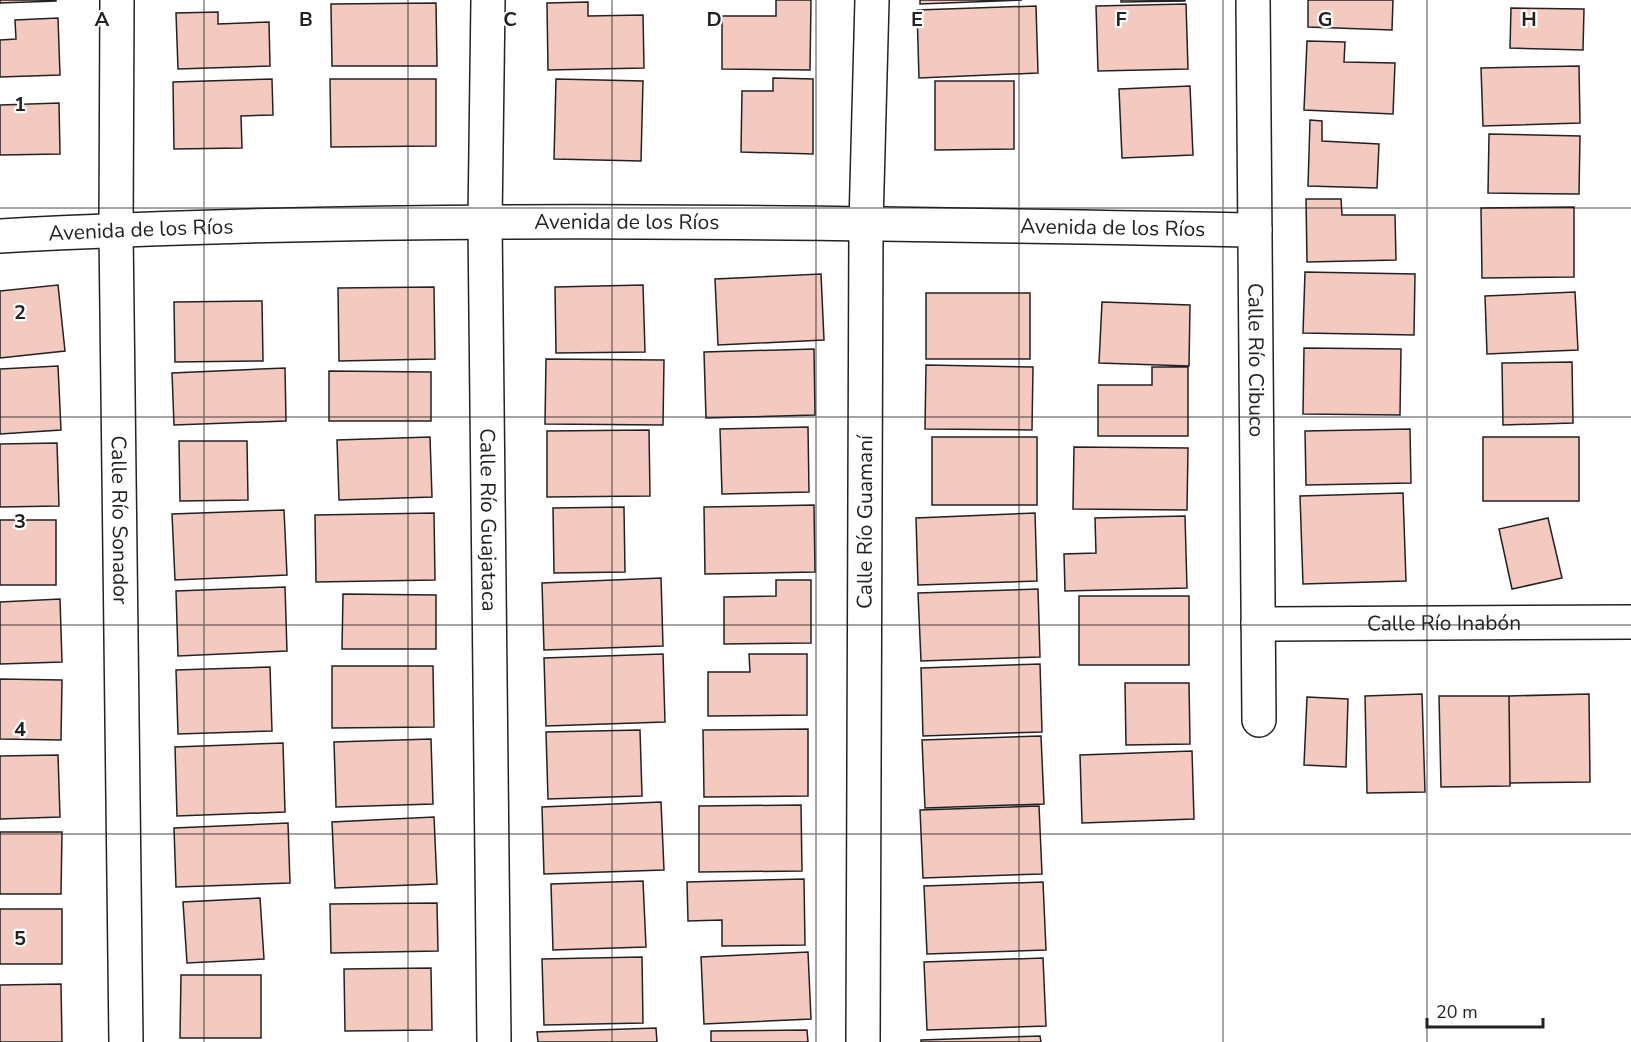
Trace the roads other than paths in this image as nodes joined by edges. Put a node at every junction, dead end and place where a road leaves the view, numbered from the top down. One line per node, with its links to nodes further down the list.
1 (117, 0): 7 (street, Calle Río Sonador)
2 (488, 0): 5 (street, Calle Río Guajataca)
3 (872, 0): 6 (street, Calle Río Guamaní)
4 (1253, 0): 8 (street, Calle Río Cibuco)
5 (485, 222): 6 (street, Avenida de los Ríos); 7 (street, Avenida de los Ríos); 14 (street, Calle Río Guajataca)
6 (867, 224): 8 (street, Avenida de los Ríos); 15 (street, Calle Río Guamaní)
7 (116, 230): 9 (street, Avenida de los Ríos); 13 (street, Calle Río Sonador)
8 (1255, 230): 11 (street, Calle Río Cibuco)
9 (0, 236)
10 (1631, 622): 11 (street, Calle Río Inabón)
11 (1258, 624): 12 (street, Calle Río Cibuco)
12 (1259, 720)
13 (126, 1042)
14 (494, 1042)
15 (863, 1042)

